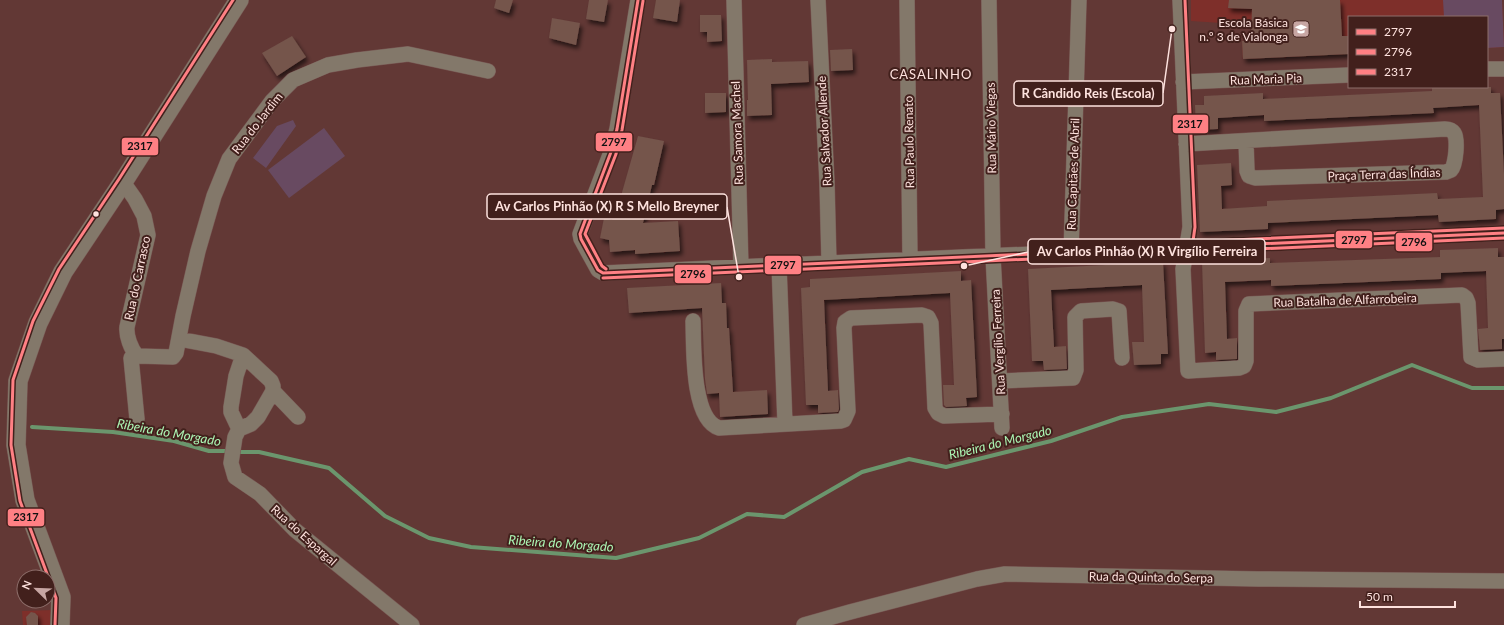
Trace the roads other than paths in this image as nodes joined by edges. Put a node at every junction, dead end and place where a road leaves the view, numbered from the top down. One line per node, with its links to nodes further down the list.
1 (239, 0): 16 (street)
2 (638, 0): 24 (street)
3 (734, 0): 24 (street, Rua Samora Machel)
4 (818, 0): 22 (street, Rua Salvador Allende)
5 (907, 0): 21 (street, Rua Paulo Renato)
6 (989, 0): 20 (street, Rua Mário Viegas)
7 (1079, 0): 19 (street, Rua Capitães de Abril)
8 (1180, 0): 13 (street)
9 (1504, 69): 10 (street)
10 (1488, 70)
11 (488, 71): 26 (street, Rua do Jardim)
12 (1348, 75): 13 (street, Rua Maria Pia)
13 (1184, 82): 15 (street)
14 (1246, 141): 14 (street, Praça Terra das Índias); 15 (street, Praça Terra das Índias)
15 (1186, 144): 18 (street)
16 (123, 182): 28 (street, Rua do Carrasco); 38 (street)
17 (1504, 233): 18 (street)
18 (1187, 247): 19 (street); 30 (street, Rua Batalha de Alfarrobeira)
19 (1071, 253): 20 (street)
20 (993, 256): 21 (street); 31 (street, Rua Vergílio Ferreira)
21 (910, 259): 22 (street)
22 (829, 263): 23 (street)
23 (779, 265): 24 (street); 35 (street)
24 (741, 266)
25 (693, 321): 35 (street)
26 (179, 339): 27 (street); 28 (street, Rua do Jardim)
27 (243, 355): 32 (street); 36 (street)
28 (133, 356): 34 (street, Rua do Carrasco)
29 (1122, 358): 31 (street)
30 (1504, 359)
31 (1000, 381): 35 (street, Rua Vergílio Ferreira)
32 (273, 391): 33 (street); 36 (street)
33 (298, 417)
34 (138, 419)
35 (785, 424)
36 (237, 433): 39 (street, Rua do Espargal)
37 (1504, 581): 40 (street, Rua da Quinta do Serpa)
38 (60, 625)
39 (412, 625)
40 (804, 625)

